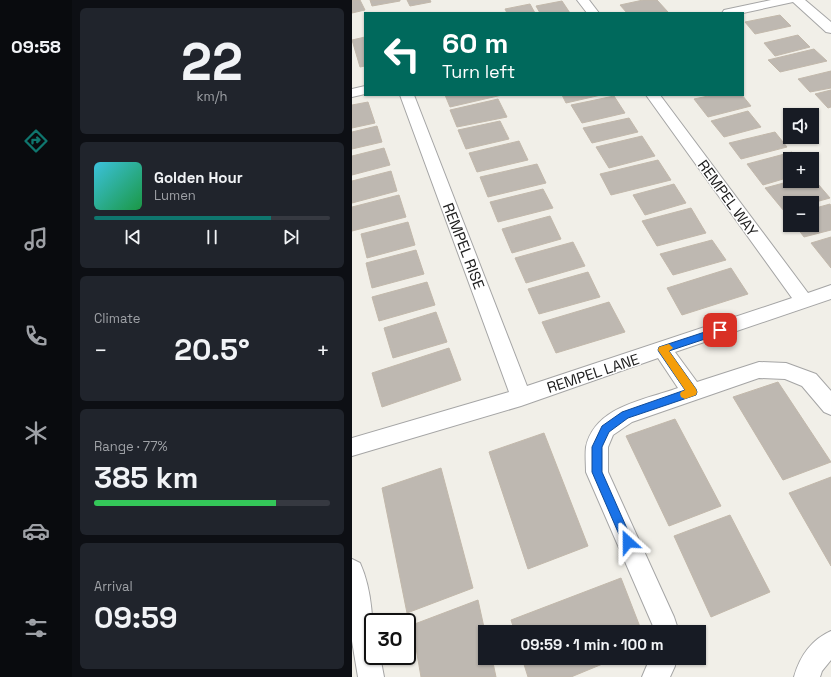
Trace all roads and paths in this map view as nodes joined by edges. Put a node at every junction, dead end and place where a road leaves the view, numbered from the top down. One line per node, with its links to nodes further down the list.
1 (583, 0): 4 (street)
2 (788, 0): 5 (street)
3 (798, 0): 6 (street)
4 (592, 12)
5 (733, 12)
6 (831, 29)
7 (364, 90): 8 (street)
8 (352, 93)
9 (407, 96): 15 (street, REMPEL RISE)
10 (654, 96): 12 (street, REMPEL WAY)
11 (831, 292): 12 (street, REMPEL LANE)
12 (804, 301): 13 (street, REMPEL LANE)
13 (663, 350): 14 (street); 15 (street, REMPEL LANE)
14 (692, 392): 16 (street); 19 (street)
15 (521, 397): 17 (street, REMPEL LANE)
16 (831, 406)
17 (352, 447)
18 (352, 571): 22 (street)
19 (665, 625)
20 (831, 644): 24 (street)
21 (662, 665): 23 (street)
22 (371, 677)
23 (655, 677)
24 (807, 677)

